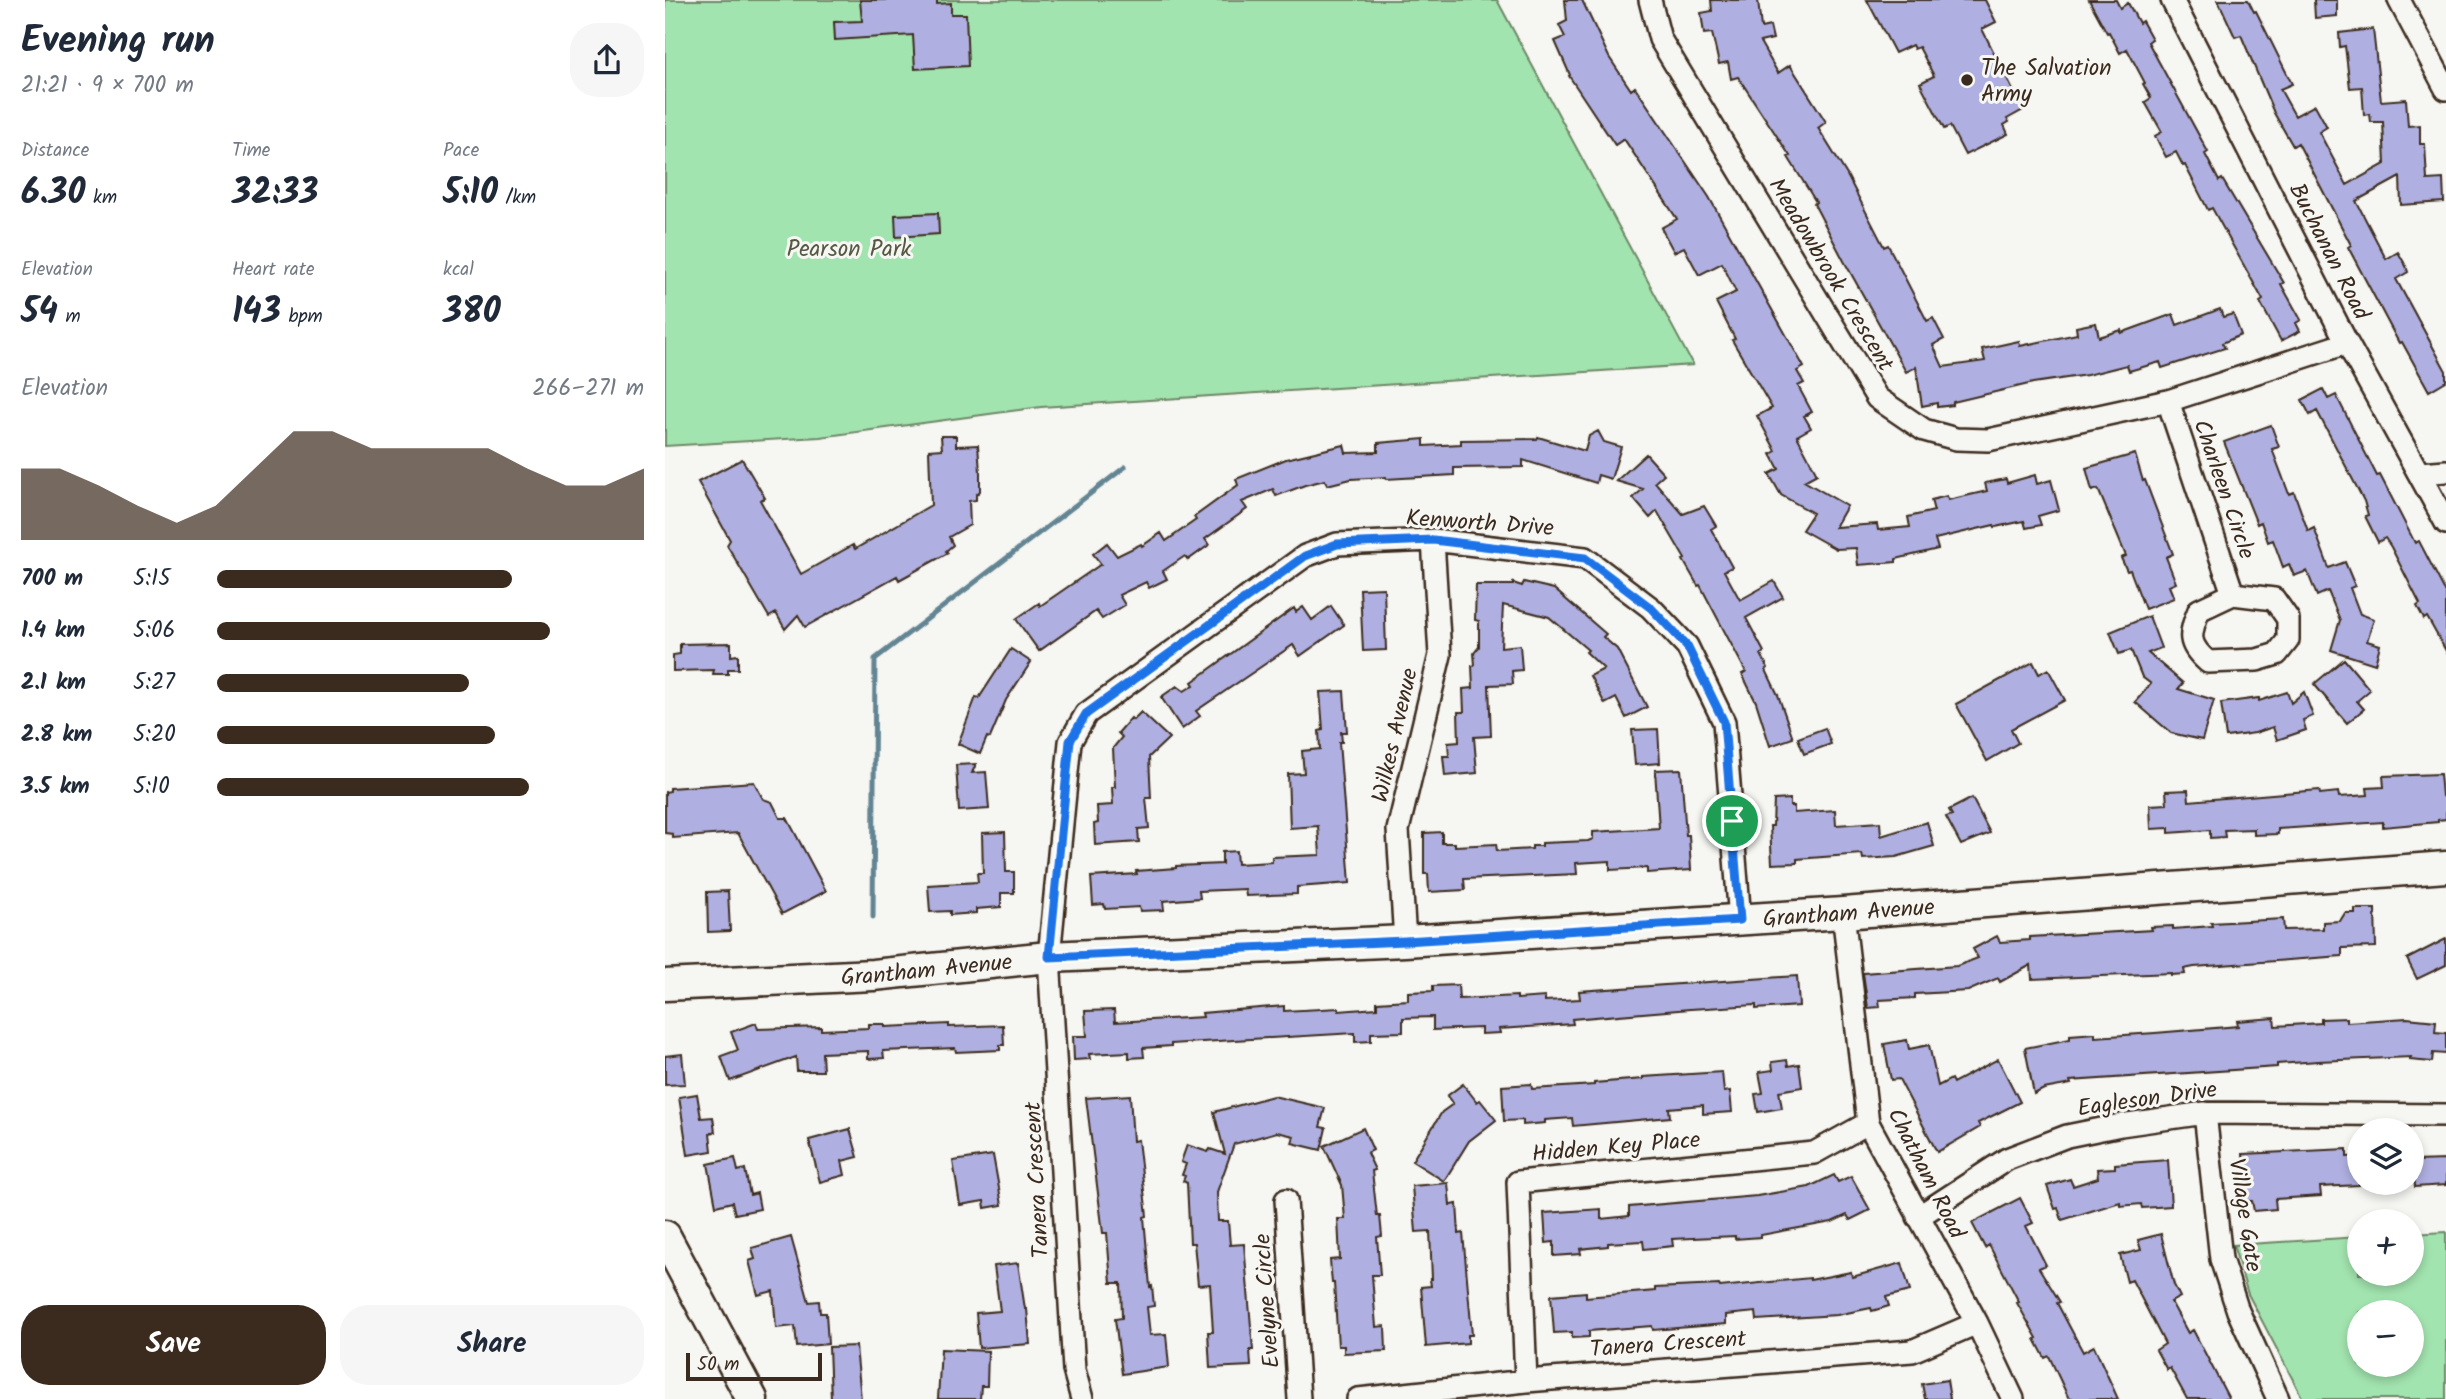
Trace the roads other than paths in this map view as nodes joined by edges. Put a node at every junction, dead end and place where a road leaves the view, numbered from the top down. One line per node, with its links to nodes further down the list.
1 (1650, 0): 6 (street, Meadowbrook Crescent)
2 (2172, 0): 5 (street, Buchanan Road)
3 (2399, 0): 4 (street)
4 (2446, 89)
5 (2347, 343): 6 (street, Meadowbrook Crescent); 8 (street, Buchanan Road)
6 (2168, 401): 11 (street, Charleen Circle)
7 (2446, 471): 8 (street)
8 (2420, 472): 9 (street, Buchanan Road)
9 (2446, 523)
10 (1433, 540): 14 (street, Kenworth Drive); 15 (street, Wilkes Avenue); 16 (street, Kenworth Drive)
11 (2233, 594): 11 (street, Charleen Circle)
12 (2446, 867): 13 (street, Grantham Avenue)
13 (1843, 913): 14 (street, Grantham Avenue); 20 (street, Chatham Road)
14 (1740, 920): 15 (street, Grantham Avenue)
15 (1405, 941): 16 (street, Grantham Avenue)
16 (1049, 957): 17 (street, Grantham Avenue); 27 (street, Tanera Crescent)
17 (665, 985)
18 (2205, 1113): 19 (street, Eagleson Drive); 22 (street, Eagleson Drive); 31 (street, Village Gate)
19 (2446, 1115)
20 (1868, 1123): 22 (street, Chatham Road); 25 (street, Hidden Key Place)
21 (1286, 1200): 28 (street, Evelyne Circle)
22 (1918, 1217): 24 (street, Chatham Road)
23 (665, 1236): 26 (street)
24 (1977, 1323): 25 (street, Tanera Crescent); 30 (street, Chatham Road)
25 (1526, 1381): 29 (street, Tanera Crescent)
26 (752, 1399)
27 (1082, 1399)
28 (1300, 1399)
29 (1358, 1399)
30 (2013, 1399)
31 (2278, 1399)

